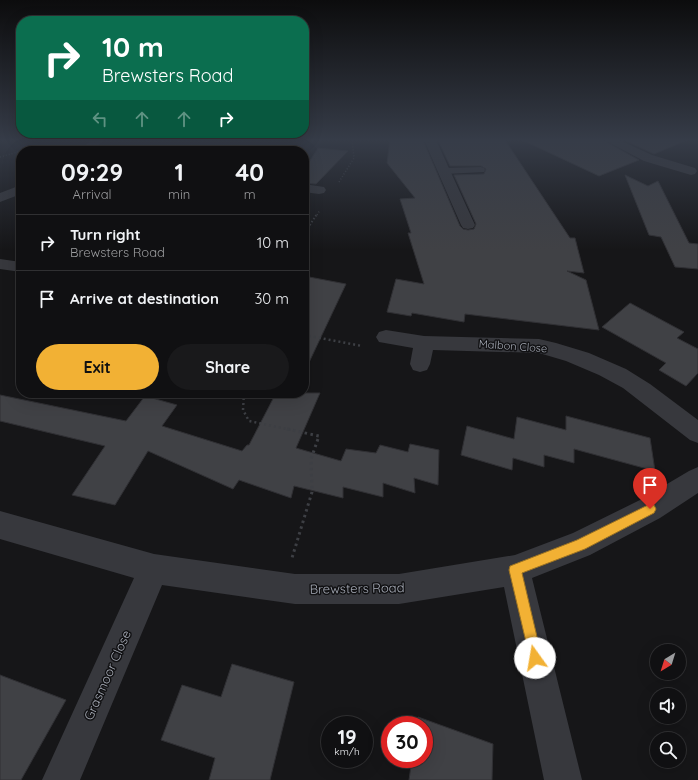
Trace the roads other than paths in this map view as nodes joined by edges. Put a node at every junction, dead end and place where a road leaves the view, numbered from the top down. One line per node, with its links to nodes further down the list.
1 (446, 176): 8 (street)
2 (693, 176): 3 (street)
3 (697, 186)
4 (309, 189): 5 (street)
5 (319, 190)
6 (16, 191): 7 (street)
7 (0, 198)
8 (468, 225)
9 (0, 264): 10 (street)
10 (16, 266)
11 (386, 338): 12 (street, Malbon Close)
12 (424, 343): 13 (street); 14 (street, Malbon Close)
13 (420, 364)
14 (698, 433)
15 (698, 479): 18 (street, Brewsters Road)
16 (0, 525): 17 (street, Brewsters Road)
17 (154, 569): 18 (street, Brewsters Road); 19 (street, Grasmoor Close)
18 (515, 570): 20 (street)
19 (61, 780)
20 (563, 780)

